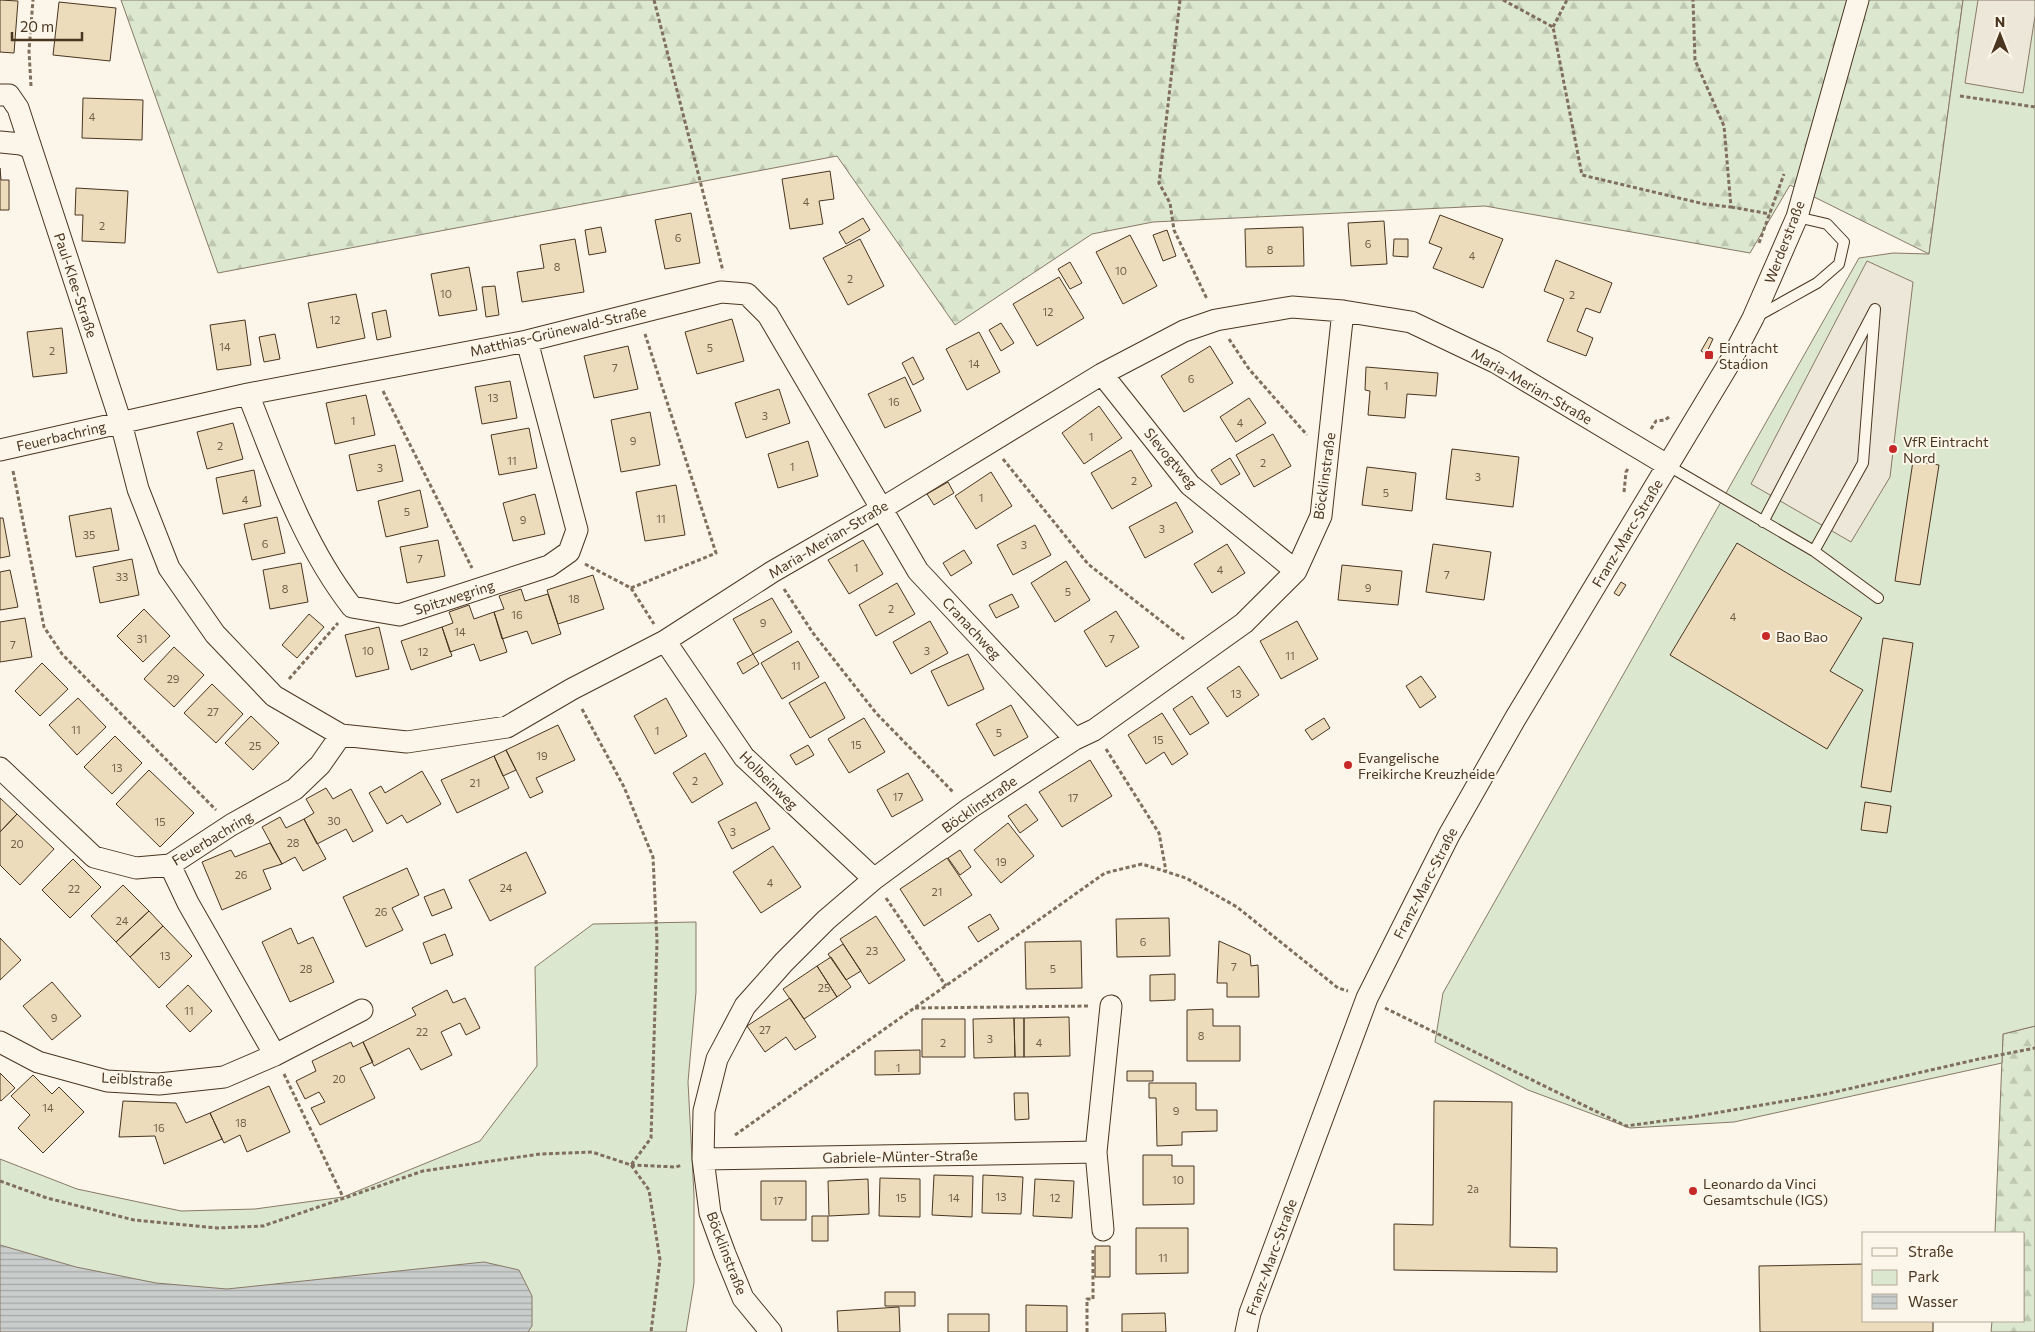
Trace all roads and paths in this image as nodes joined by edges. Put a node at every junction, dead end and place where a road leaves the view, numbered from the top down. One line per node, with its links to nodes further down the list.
1 (33, 0): 12 (path)
2 (654, 0): 20 (path)
3 (1180, 0): 24 (path)
4 (1503, 0): 8 (path)
5 (1567, 0): 8 (path)
6 (1693, 0): 16 (path)
7 (1858, 0): 18 (street, Werderstraße)
8 (1554, 27): 16 (path)
9 (0, 95): 12 (street)
10 (1960, 96): 11 (path)
11 (2035, 107)
12 (18, 108): 14 (street, Paul-Klee-Straße)
13 (0, 142): 14 (street)
14 (31, 148): 30 (street, Paul-Klee-Straße)
15 (1786, 168): 17 (path)
16 (1731, 207): 17 (path)
17 (1770, 214): 19 (path)
18 (1797, 217): 23 (street, Werderstraße); 23 (lane)
19 (1756, 249)
20 (729, 293): 22 (street, Matthias-Grünewald-Straße); 36 (street, Matthias-Grünewald-Straße)
21 (1343, 311): 24 (street, Maria-Merian-Straße); 33 (street, Maria-Merian-Straße); 34 (street, Böcklinstraße)
22 (637, 312): 25 (street, Matthias-Grünewald-Straße); 43 (path)
23 (1753, 318): 35 (street, Werderstraße)
24 (1216, 320): 27 (street, Maria-Merian-Straße); 34 (path)
25 (527, 341): 26 (street, Matthias-Grünewald-Straße); 39 (street)
26 (372, 370): 28 (street, Matthias-Grünewald-Straße); 42 (path)
27 (1102, 374): 31 (street, Maria-Merian-Straße); 40 (street, Slevogtweg)
28 (248, 394): 30 (street, Matthias-Grünewald-Straße); 45 (street)
29 (1676, 412): 33 (path)
30 (121, 423): 32 (street, Feuerbachring); 49 (street, Maria-Merian-Straße)
31 (989, 441): 36 (street, Maria-Merian-Straße); 47 (path)
32 (4, 449): 55 (path)
33 (1639, 449): 35 (street, Maria-Merian-Straße)
34 (1327, 462): 40 (street, Böcklinstraße)
35 (1667, 465): 37 (lane); 60 (street, Franz-Marc-Straße)
36 (881, 508): 41 (street, Maria-Merian-Straße); 52 (street, Cranachweg)
37 (1763, 522): 38 (lane); 38 (lane)
38 (1814, 551): 44 (lane)
39 (569, 552): 42 (street, Spitzwegring); 43 (path)
40 (1296, 571): 47 (street, Böcklinstraße)
41 (772, 572): 46 (street, Maria-Merian-Straße); 54 (path)
42 (482, 587): 45 (street, Spitzwegring)
43 (631, 588): 46 (path)
44 (1878, 598)
45 (352, 607): 49 (path)
46 (665, 641): 48 (street, Maria-Merian-Straße); 58 (street, Holbeinweg)
47 (1202, 653): 50 (street, Böcklinstraße)
48 (572, 689): 51 (street, Maria-Merian-Straße); 70 (path)
49 (274, 696): 51 (street, Maria-Merian-Straße)
50 (1094, 730): 52 (street, Böcklinstraße); 57 (path)
51 (341, 734): 55 (street, Feuerbachring)
52 (1075, 739): 54 (street, Böcklinstraße)
53 (0, 768): 56 (street, Feuerbachring)
54 (970, 808): 58 (street, Böcklinstraße)
55 (231, 825): 56 (street, Feuerbachring)
56 (170, 865): 66 (street)
57 (1166, 871): 59 (path); 60 (path)
58 (874, 879): 59 (path); 69 (street, Böcklinstraße)
59 (946, 986): 62 (path)
60 (1366, 998): 65 (path); 77 (street, Franz-Marc-Straße)
61 (1112, 1006): 62 (path); 68 (street)
62 (914, 1008): 67 (path)
63 (362, 1010): 66 (street, Leiblstraße)
64 (0, 1042): 66 (street, Leiblstraße)
65 (2035, 1048)
66 (275, 1055): 72 (path)
67 (733, 1136)
68 (1096, 1152): 69 (street, Gabriele-Münter-Straße); 73 (street)
69 (703, 1159): 70 (path); 75 (street, Böcklinstraße)
70 (631, 1165): 72 (path); 74 (path)
71 (0, 1181): 72 (path)
72 (343, 1197)
73 (1103, 1230): 76 (path)
74 (651, 1332)
75 (771, 1332)
76 (1087, 1332)
77 (1246, 1332)

